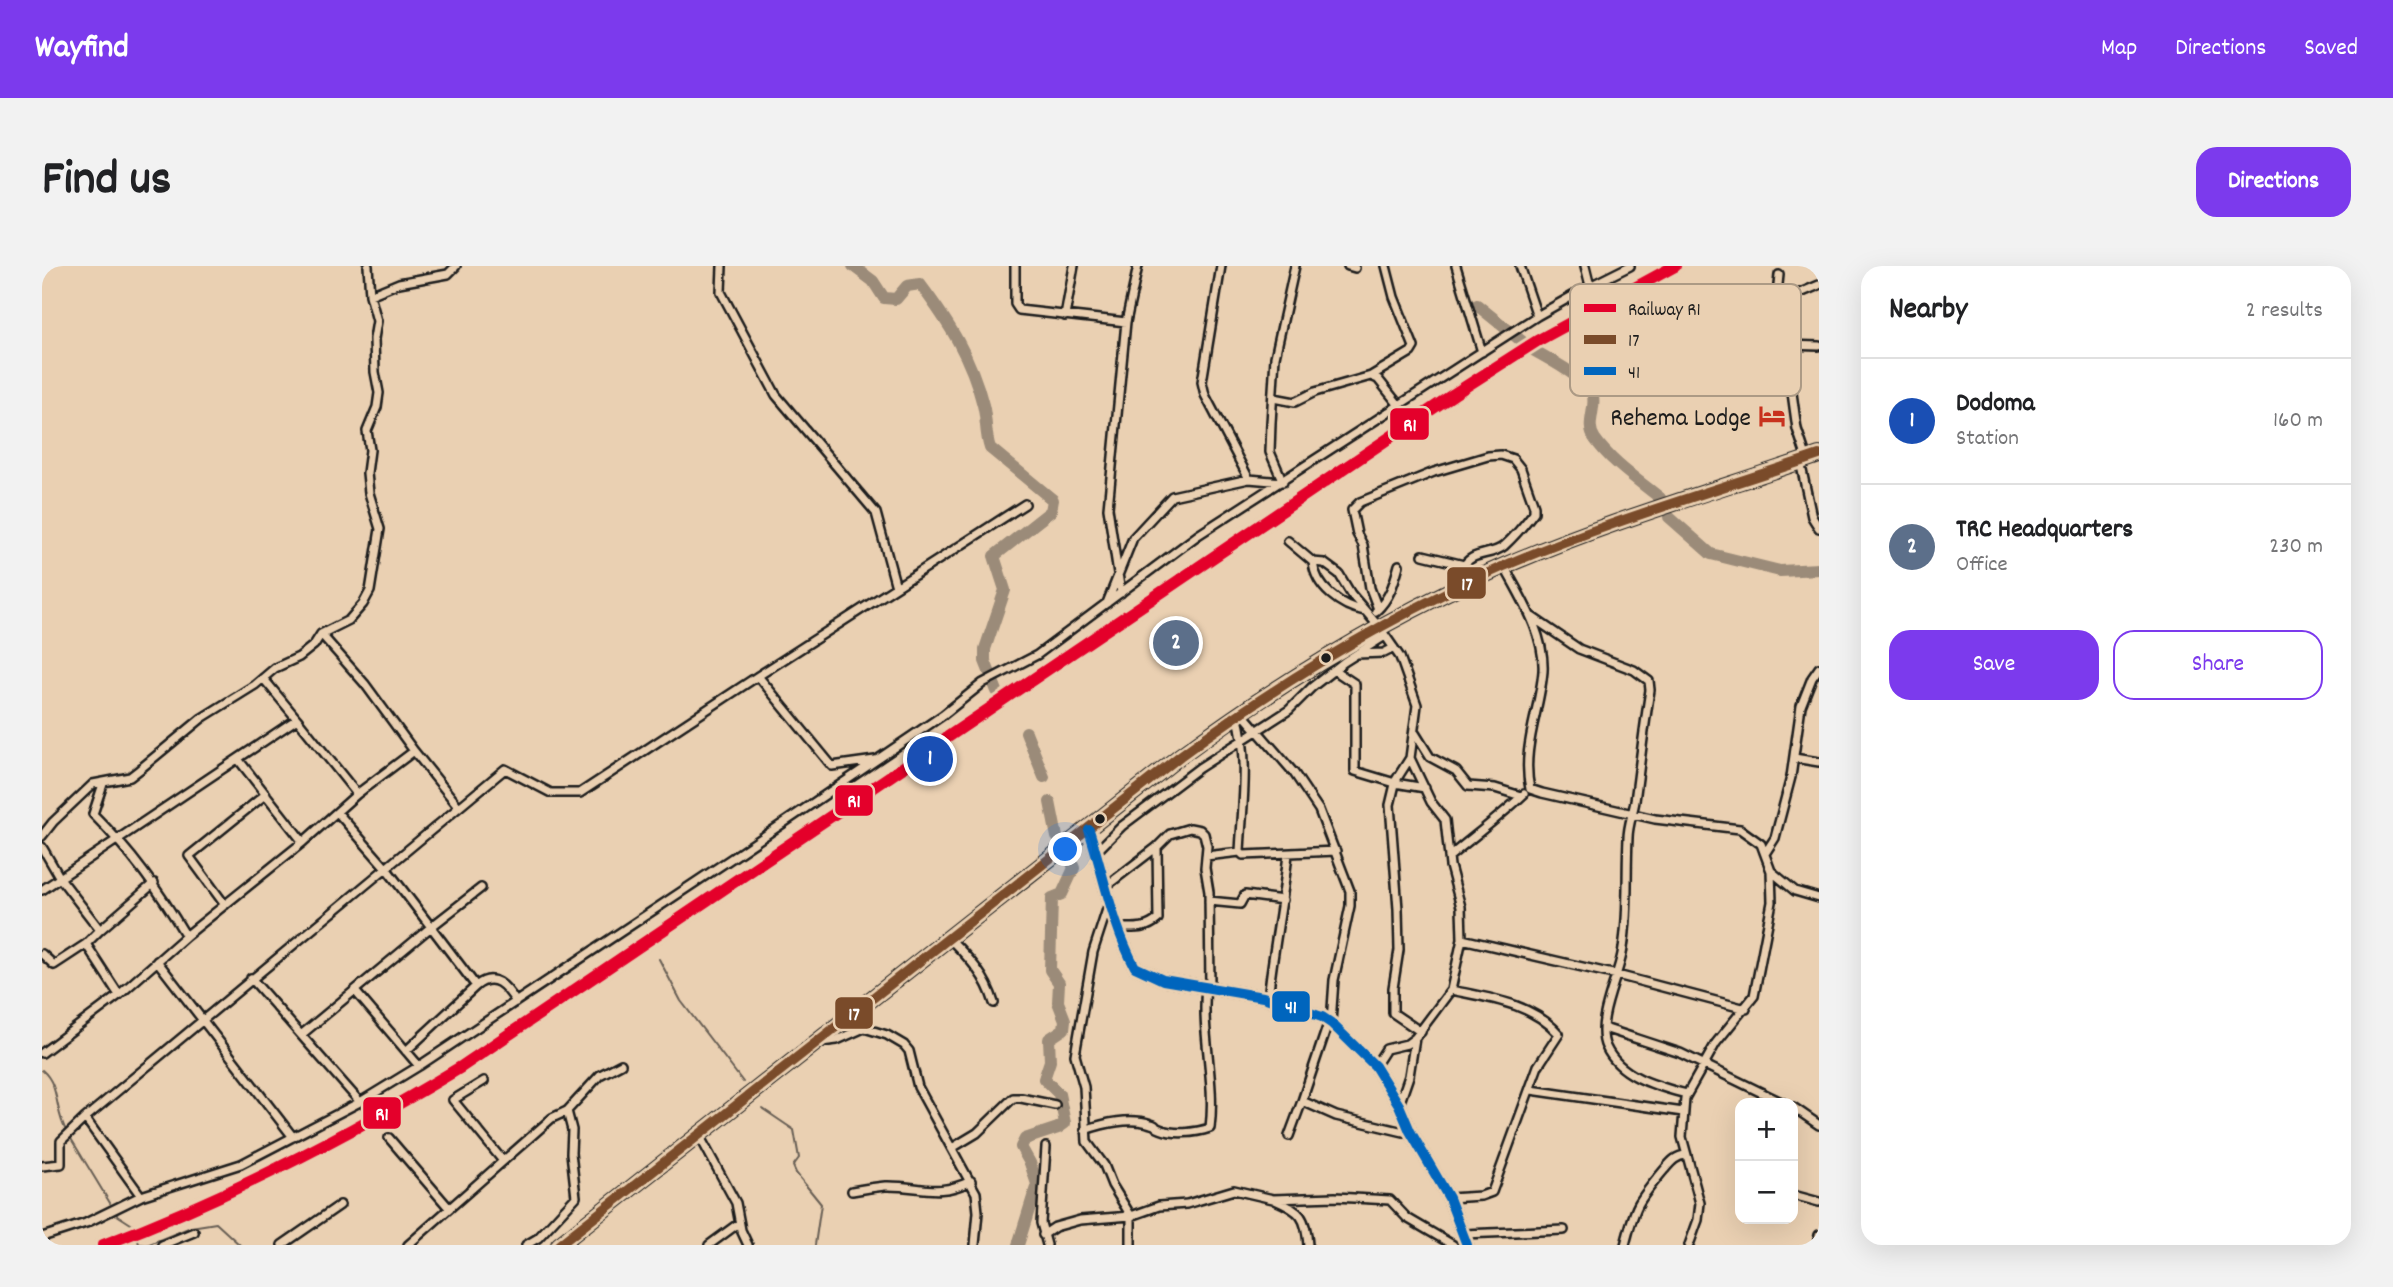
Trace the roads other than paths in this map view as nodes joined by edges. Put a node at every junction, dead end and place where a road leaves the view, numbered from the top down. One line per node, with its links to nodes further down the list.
1 (368, 266): 20 (street)
2 (456, 266): 20 (street)
3 (722, 266): 45 (street)
4 (1015, 266): 22 (street)
5 (1074, 266): 22 (street)
6 (1138, 266): 24 (street)
7 (1222, 266): 33 (street)
8 (1295, 266): 30 (street)
9 (1386, 266): 28 (street)
10 (1456, 266): 27 (street)
11 (1520, 266): 23 (street)
12 (1585, 266): 15 (street)
13 (1630, 266): 16 (street)
14 (1779, 275): 17 (street)
15 (1590, 284)
16 (1594, 284)
17 (1778, 284)
18 (1819, 285): 19 (street)
19 (1801, 293)
20 (370, 295): 52 (street)
21 (1570, 297): 23 (street)
22 (1065, 316): 24 (street)
23 (1537, 316): 27 (street)
24 (1126, 322): 43 (street)
25 (1801, 345): 26 (street)
26 (1819, 346)
27 (1482, 352): 31 (street)
28 (1371, 376): 30 (street); 31 (street)
29 (1793, 396): 32 (street)
30 (1274, 398): 34 (street)
31 (1398, 404): 34 (street)
32 (1809, 459): 36 (street); 42 (highway)
33 (1249, 479): 34 (street); 43 (street)
34 (1283, 482): 46 (street)
35 (1025, 504): 45 (street)
36 (1819, 528)
37 (1288, 541): 39 (street)
38 (1423, 555): 41 (street)
39 (1314, 562): 49 (street); 49 (street)
40 (1399, 565): 48 (street)
41 (1464, 565): 44 (street); 48 (street)
42 (1504, 566): 44 (highway); 50 (street)
43 (1118, 576): 46 (street); 47 (street)
44 (1469, 582): 51 (highway)
45 (896, 587): 57 (street)
46 (1121, 593): 47 (street)
47 (1107, 603): 68 (street)
48 (1378, 609): 49 (street)
49 (1368, 613): 51 (street)
50 (1532, 617): 73 (street); 79 (street)
51 (1382, 632): 53 (street); 54 (street); 59 (highway)
52 (321, 634): 58 (street); 64 (street)
53 (1394, 648): 54 (street); 62 (street)
54 (1356, 654): 56 (street)
55 (1819, 668): 66 (street)
56 (1334, 670): 61 (street); 70 (street)
57 (758, 676): 68 (street); 77 (street)
58 (263, 678): 60 (street); 71 (street)
59 (1239, 713): 61 (street); 63 (street); 80 (highway)
60 (298, 719): 67 (street); 75 (street)
61 (1258, 731): 63 (street); 86 (street)
62 (1414, 731): 65 (street); 76 (street)
63 (1243, 741): 87 (street); 88 (street)
64 (414, 751): 75 (street); 77 (street)
65 (1410, 758): 70 (street); 72 (street)
66 (1794, 758): 69 (street); 89 (street)
67 (238, 759): 74 (street); 82 (street)
68 (879, 759): 122 (street)
69 (1819, 762)
70 (1395, 783): 72 (street); 128 (street)
71 (103, 784): 81 (street); 82 (street)
72 (1425, 788): 92 (street)
73 (1530, 789): 76 (street); 79 (street)
74 (266, 794): 83 (street); 104 (street)
75 (357, 794): 78 (street)
76 (1521, 796): 92 (street)
77 (459, 807): 93 (street)
78 (337, 812): 83 (street); 93 (street)
79 (1633, 814): 89 (street); 114 (street)
80 (1089, 830): 87 (street); 109 (highway)
81 (42, 836)
82 (118, 839): 95 (street); 96 (street)
83 (303, 842): 104 (street)
84 (42, 847): 95 (street)
85 (1157, 847): 91 (street); 97 (street); 106 (street)
86 (1336, 851): 90 (street); 126 (street)
87 (1096, 852): 97 (street)
88 (1240, 852): 90 (street); 91 (street)
89 (1766, 852): 94 (street)
90 (1289, 854): 101 (street)
91 (1206, 856): 102 (street)
92 (1449, 857): 110 (street)
93 (386, 868): 105 (street); 115 (street)
94 (1771, 871): 100 (street); 124 (street)
95 (60, 878): 99 (street); 107 (street)
96 (154, 883): 107 (street); 108 (street)
97 (1105, 887): 103 (street)
98 (481, 888): 105 (street)
99 (42, 890)
100 (1819, 898)
101 (1283, 900): 102 (street); 121 (street)
102 (1209, 901): 117 (street)
103 (1109, 904): 106 (street); 151 (street)
104 (225, 905): 108 (street)
105 (431, 927): 116 (street); 119 (street)
106 (1119, 929): 117 (street)
107 (100, 930): 111 (street)
108 (186, 936): 113 (street)
109 (950, 939): 123 (street); 131 (highway)
110 (1462, 939): 114 (street); 118 (street)
111 (86, 944): 112 (street); 120 (street)
112 (42, 954)
113 (157, 961): 120 (street); 125 (street)
114 (1617, 975): 124 (street); 127 (street)
115 (251, 978): 125 (street); 129 (street)
116 (476, 986): 122 (street); 132 (street)
117 (1208, 988): 121 (street); 151 (street)
118 (1451, 990): 128 (street); 139 (street)
119 (355, 991): 129 (street); 132 (street)
120 (119, 995): 133 (street)
121 (1268, 999): 126 (street)
122 (516, 1002): 136 (street)
123 (994, 1003)
124 (1746, 1009): 135 (street)
125 (203, 1019): 149 (street); 155 (street)
126 (1330, 1022): 137 (street); 142 (street)
127 (1604, 1028): 135 (street); 140 (street)
128 (1421, 1032): 130 (street)
129 (301, 1035): 143 (street)
130 (1415, 1038): 137 (street); 145 (street)
131 (816, 1043): 153 (highway); 158 (street)
132 (406, 1051): 136 (street)
133 (42, 1053)
134 (621, 1064): 147 (street)
135 (1702, 1065): 140 (street); 141 (street)
136 (419, 1066): 143 (street)
137 (1375, 1066): 145 (street)
138 (484, 1082): 160 (street)
139 (1531, 1090): 148 (street); 167 (street)
140 (1686, 1094): 148 (street)
141 (1768, 1098)
142 (1302, 1101): 152 (street); 154 (street)
143 (360, 1102): 155 (street)
144 (1055, 1105): 158 (street)
145 (1399, 1105): 152 (street)
146 (1798, 1110): 150 (street)
147 (567, 1111): 160 (street); 181 (street)
148 (1683, 1112): 159 (street)
149 (85, 1118): 161 (street); 164 (street)
150 (1819, 1125)
151 (1085, 1130): 173 (street)
152 (1412, 1134): 167 (street)
153 (699, 1135): 174 (street); 187 (highway)
154 (1289, 1136)
155 (293, 1137): 164 (street)
156 (389, 1138): 171 (street)
157 (1046, 1147): 178 (street)
158 (952, 1148): 162 (street)
159 (1686, 1155): 196 (street); 197 (street)
160 (503, 1161): 171 (street)
161 (42, 1166)
162 (971, 1181): 163 (street); 190 (street)
163 (852, 1191)
164 (141, 1196): 180 (street)
165 (1798, 1196): 169 (street)
166 (1297, 1198): 168 (street); 172 (street); 194 (street)
167 (1449, 1198): 177 (street)
168 (1273, 1199): 172 (street); 173 (street)
169 (1819, 1202)
170 (340, 1205): 184 (street)
171 (449, 1208): 182 (street)
172 (1298, 1212): 193 (street)
173 (1131, 1216): 178 (street); 192 (street)
174 (739, 1223): 188 (street); 189 (street)
175 (1564, 1230): 177 (street)
176 (194, 1232): 183 (street)
177 (1463, 1234): 195 (street)
178 (1043, 1235): 191 (street)
179 (1819, 1235): 198 (street)
180 (42, 1237)
181 (540, 1241): 186 (street)
182 (418, 1242): 185 (street)
183 (162, 1245)
184 (282, 1245)
185 (408, 1245)
186 (526, 1245)
187 (559, 1245)
188 (709, 1245)
189 (748, 1245)
190 (975, 1245)
191 (1046, 1245)
192 (1131, 1245)
193 (1308, 1245)
194 (1453, 1245)
195 (1467, 1245)
196 (1625, 1245)
197 (1689, 1245)
198 (1817, 1245)

